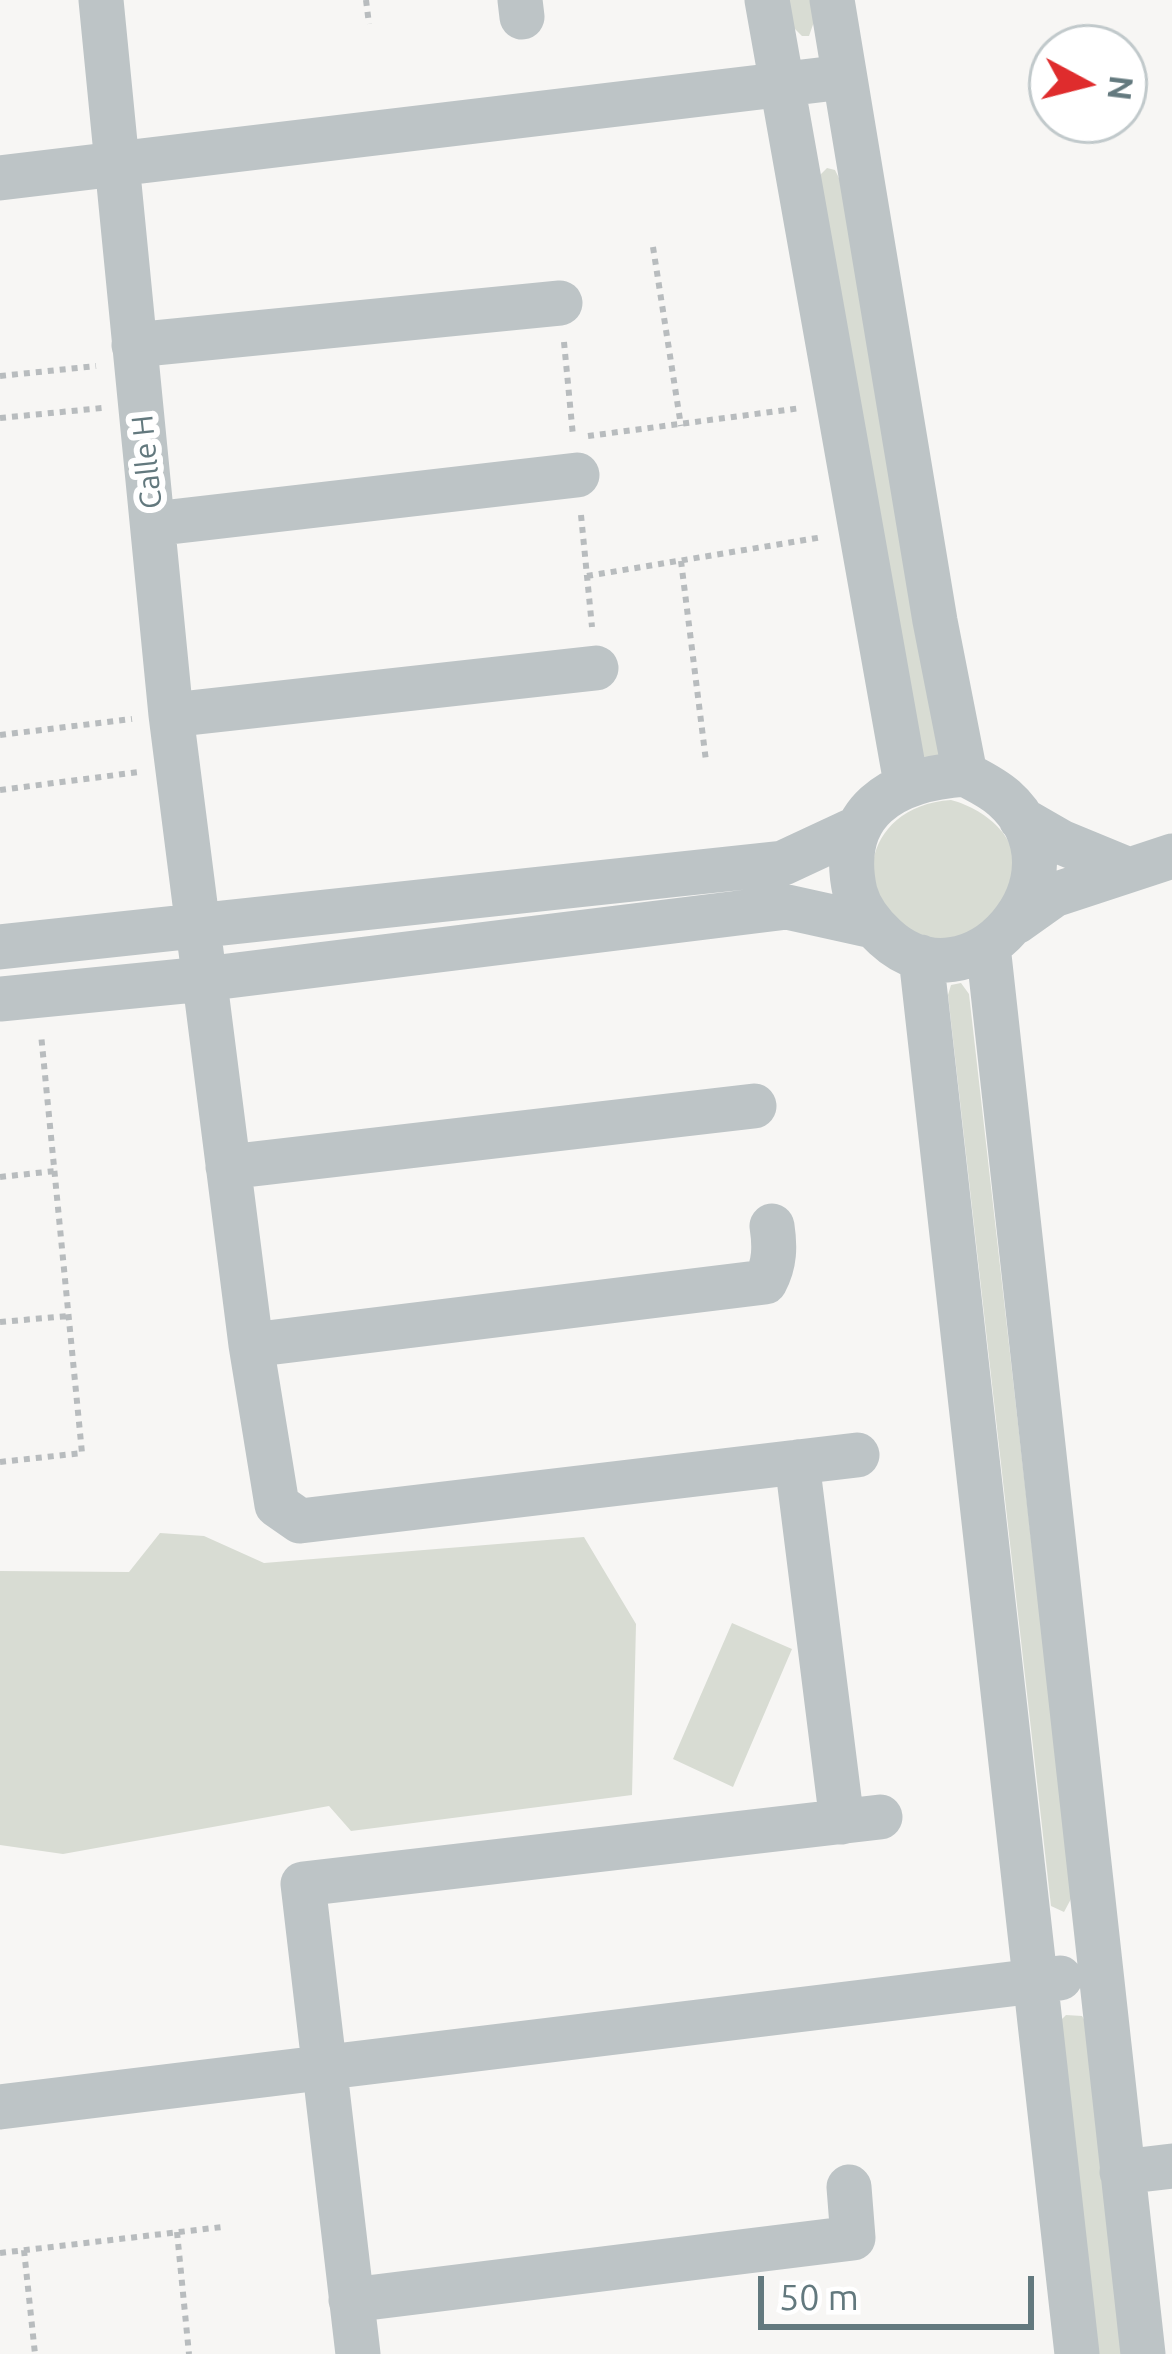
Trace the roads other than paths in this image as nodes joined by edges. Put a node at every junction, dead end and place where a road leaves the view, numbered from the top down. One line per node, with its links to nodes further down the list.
1 (101, 0): 6 (street, Calle H)
2 (767, 0): 5 (street)
3 (832, 0): 4 (street)
4 (844, 77): 5 (street); 14 (street)
5 (781, 86): 6 (street); 15 (street)
6 (119, 166): 7 (street); 9 (street, Calle H)
7 (0, 178)
8 (560, 303): 9 (street)
9 (137, 370): 11 (street, Calle H)
10 (575, 456): 11 (street)
11 (153, 524): 13 (street, Calle H)
12 (596, 668): 13 (street)
13 (171, 715): 20 (street, Calle H)
14 (965, 774): 15 (street); 16 (street)
15 (907, 783): 17 (street)
16 (1021, 818): 19 (street); 22 (street)
17 (856, 829): 20 (street); 21 (street)
18 (1172, 856): 19 (street)
19 (1129, 870): 22 (street)
20 (196, 924): 23 (street); 25 (street, Calle H)
21 (873, 926): 24 (street); 25 (street)
22 (1002, 934): 24 (street); 33 (street)
23 (0, 947)
24 (921, 957): 34 (street)
25 (204, 980): 26 (street); 28 (street, Calle H)
26 (18, 997)
27 (754, 1106): 28 (street)
28 (228, 1167): 30 (street, Calle H)
29 (772, 1226): 30 (street)
30 (251, 1345): 32 (street, Calle H)
31 (857, 1455): 32 (street, Calle H)
32 (797, 1462): 35 (street)
33 (1099, 1974): 34 (street); 38 (street)
34 (1034, 1981): 35 (street); 42 (street)
35 (322, 2068): 36 (street); 40 (street)
36 (0, 2107)
37 (1172, 2166): 38 (street)
38 (1122, 2172): 43 (street)
39 (849, 2187): 40 (street)
40 (351, 2300): 41 (street)
41 (358, 2354)
42 (1077, 2354)
43 (1143, 2354)

